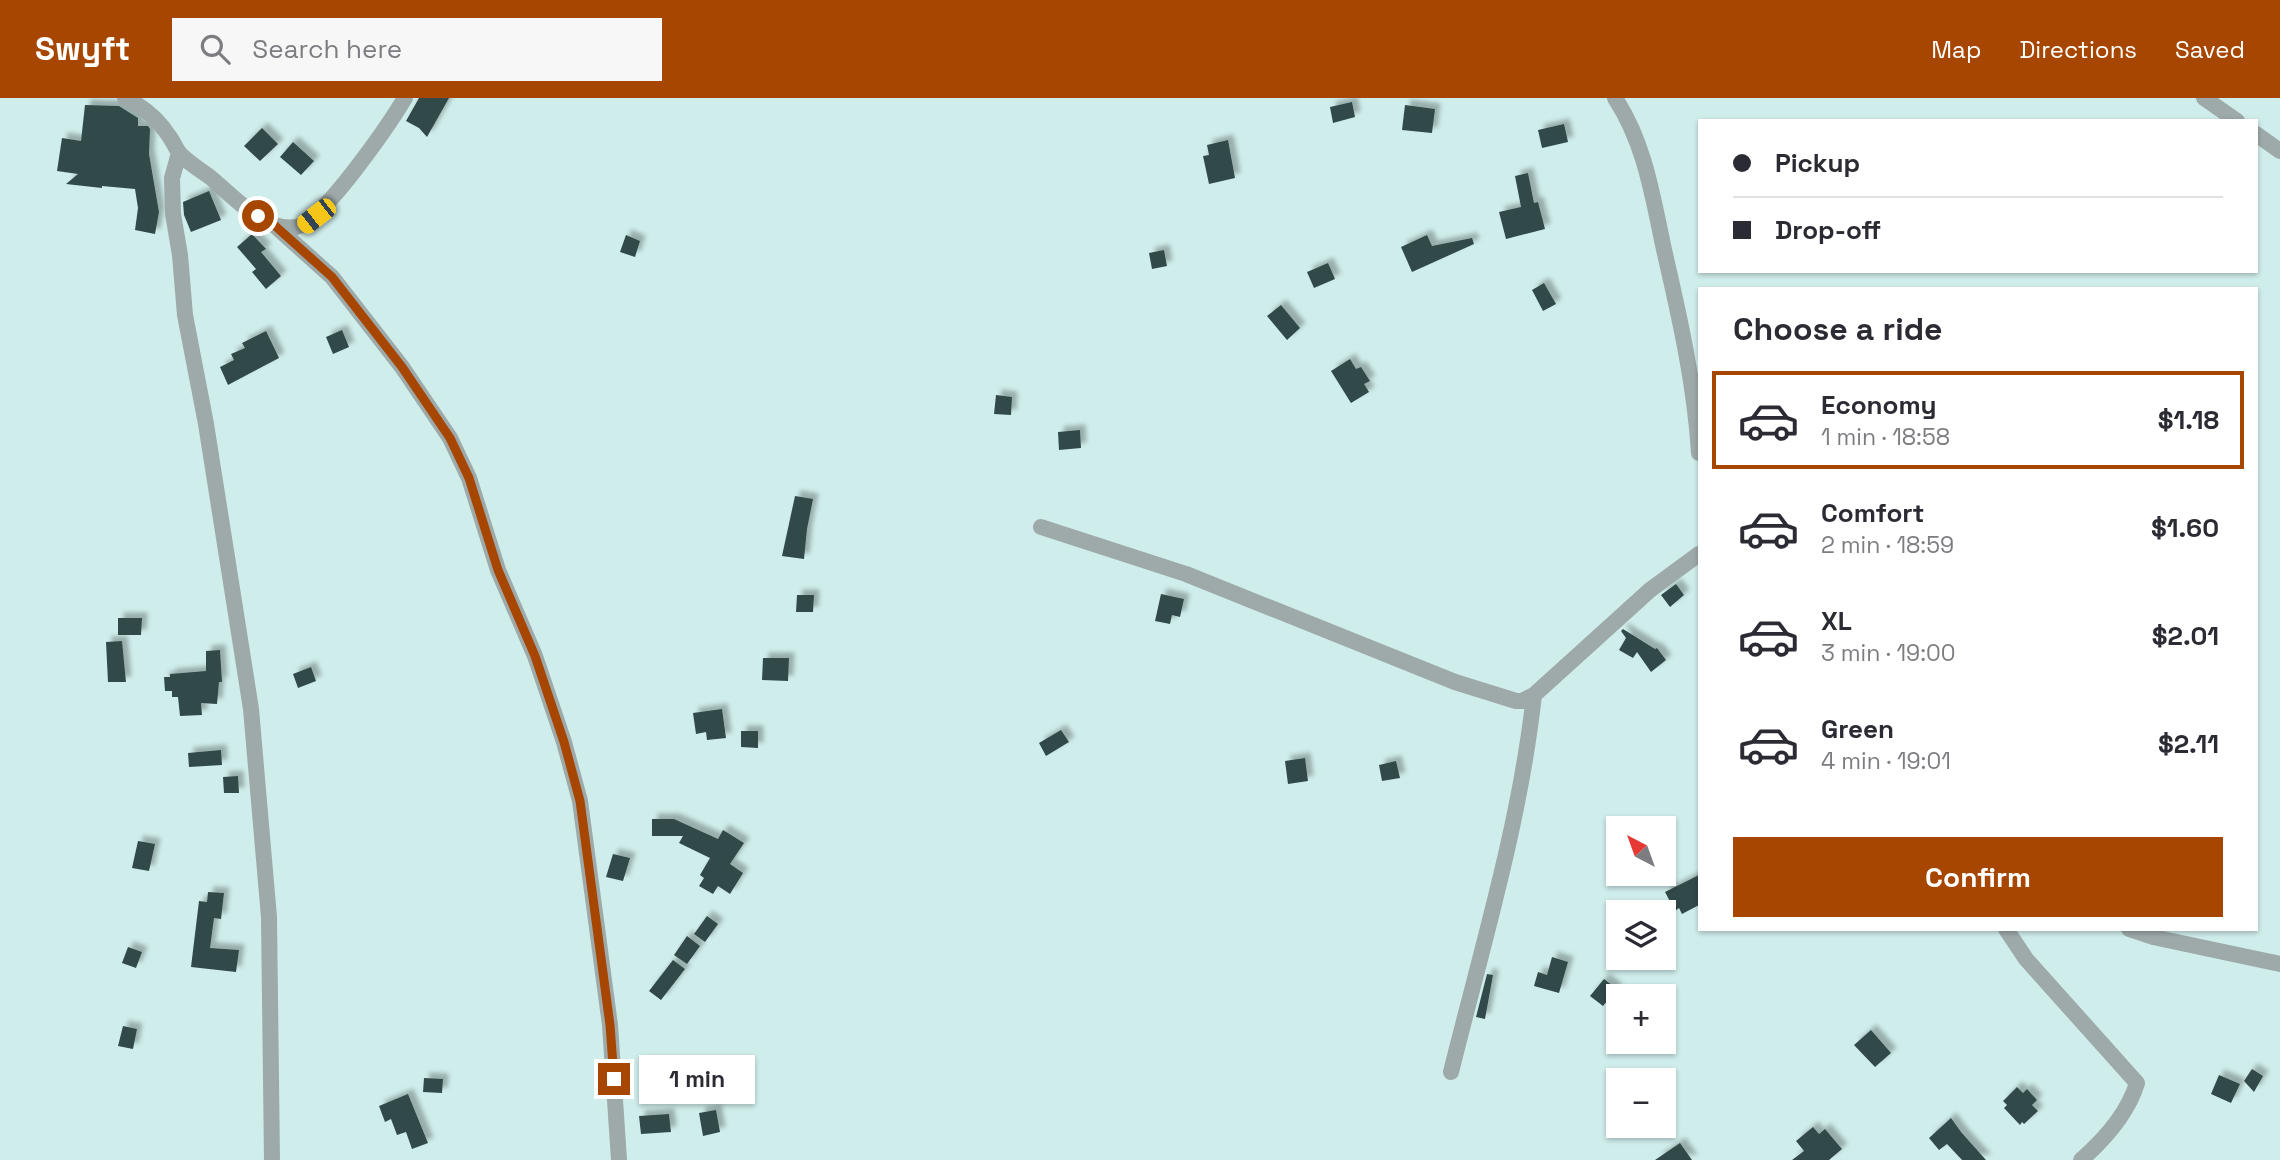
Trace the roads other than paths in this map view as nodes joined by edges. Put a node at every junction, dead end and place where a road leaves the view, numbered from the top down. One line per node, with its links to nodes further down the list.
1 (125, 98): 8 (street)
2 (405, 98): 9 (street)
3 (1615, 98): 10 (street)
4 (2204, 98): 5 (street)
5 (2234, 119)
6 (2258, 135): 7 (street)
7 (2280, 151)
8 (179, 153): 9 (street); 18 (street)
9 (273, 224): 19 (street)
10 (1698, 427)
11 (1041, 527): 13 (street)
12 (1698, 555): 13 (street)
13 (1534, 695): 17 (street)
14 (2007, 931): 20 (street)
15 (2135, 931): 16 (street)
16 (2280, 964)
17 (1451, 1072)
18 (272, 1160)
19 (619, 1160)
20 (2081, 1160)

